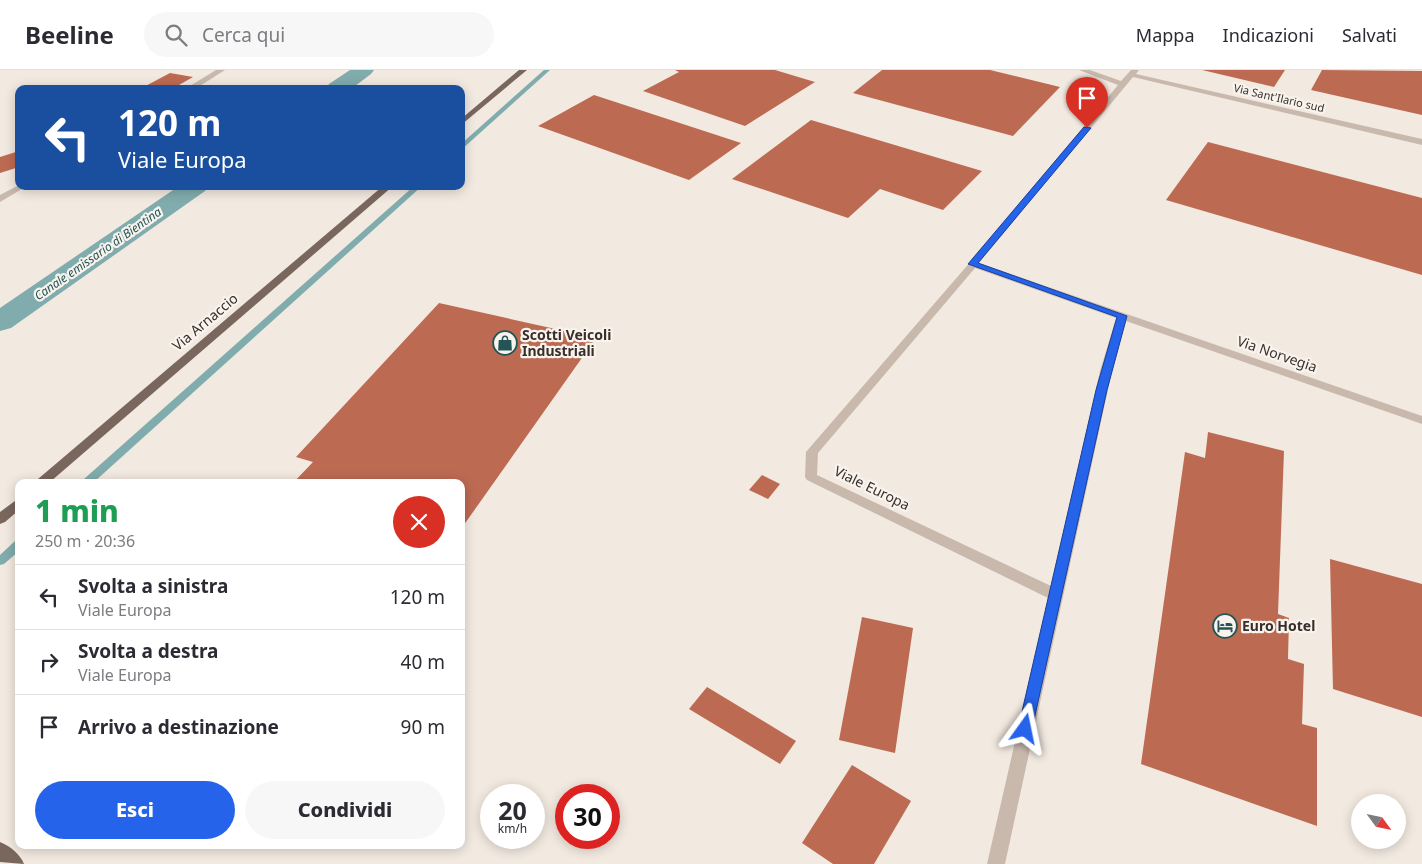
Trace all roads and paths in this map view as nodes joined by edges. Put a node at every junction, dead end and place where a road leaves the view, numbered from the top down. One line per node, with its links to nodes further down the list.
1 (221, 70): 5 (street)
2 (523, 70): 7 (main road)
3 (1083, 70): 6 (street)
4 (1134, 72): 6 (street, Viale Europa); 8 (street, Via Sant'Ilario sud)
5 (196, 85)
6 (1124, 85): 12 (street, Viale Europa)
7 (465, 120)
8 (1422, 142)
9 (16, 190): 11 (street)
10 (383, 190): 15 (main road, Via Arnaccio)
11 (0, 200)
12 (972, 264): 13 (street); 18 (street, Viale Europa)
13 (1122, 316): 14 (street, Via Norvegia); 18 (street)
14 (1422, 420)
15 (46, 479)
16 (15, 506): 17 (main road)
17 (0, 519)
18 (1054, 594): 21 (street)
19 (0, 852): 20 (main road)
20 (15, 864)
21 (996, 864)

